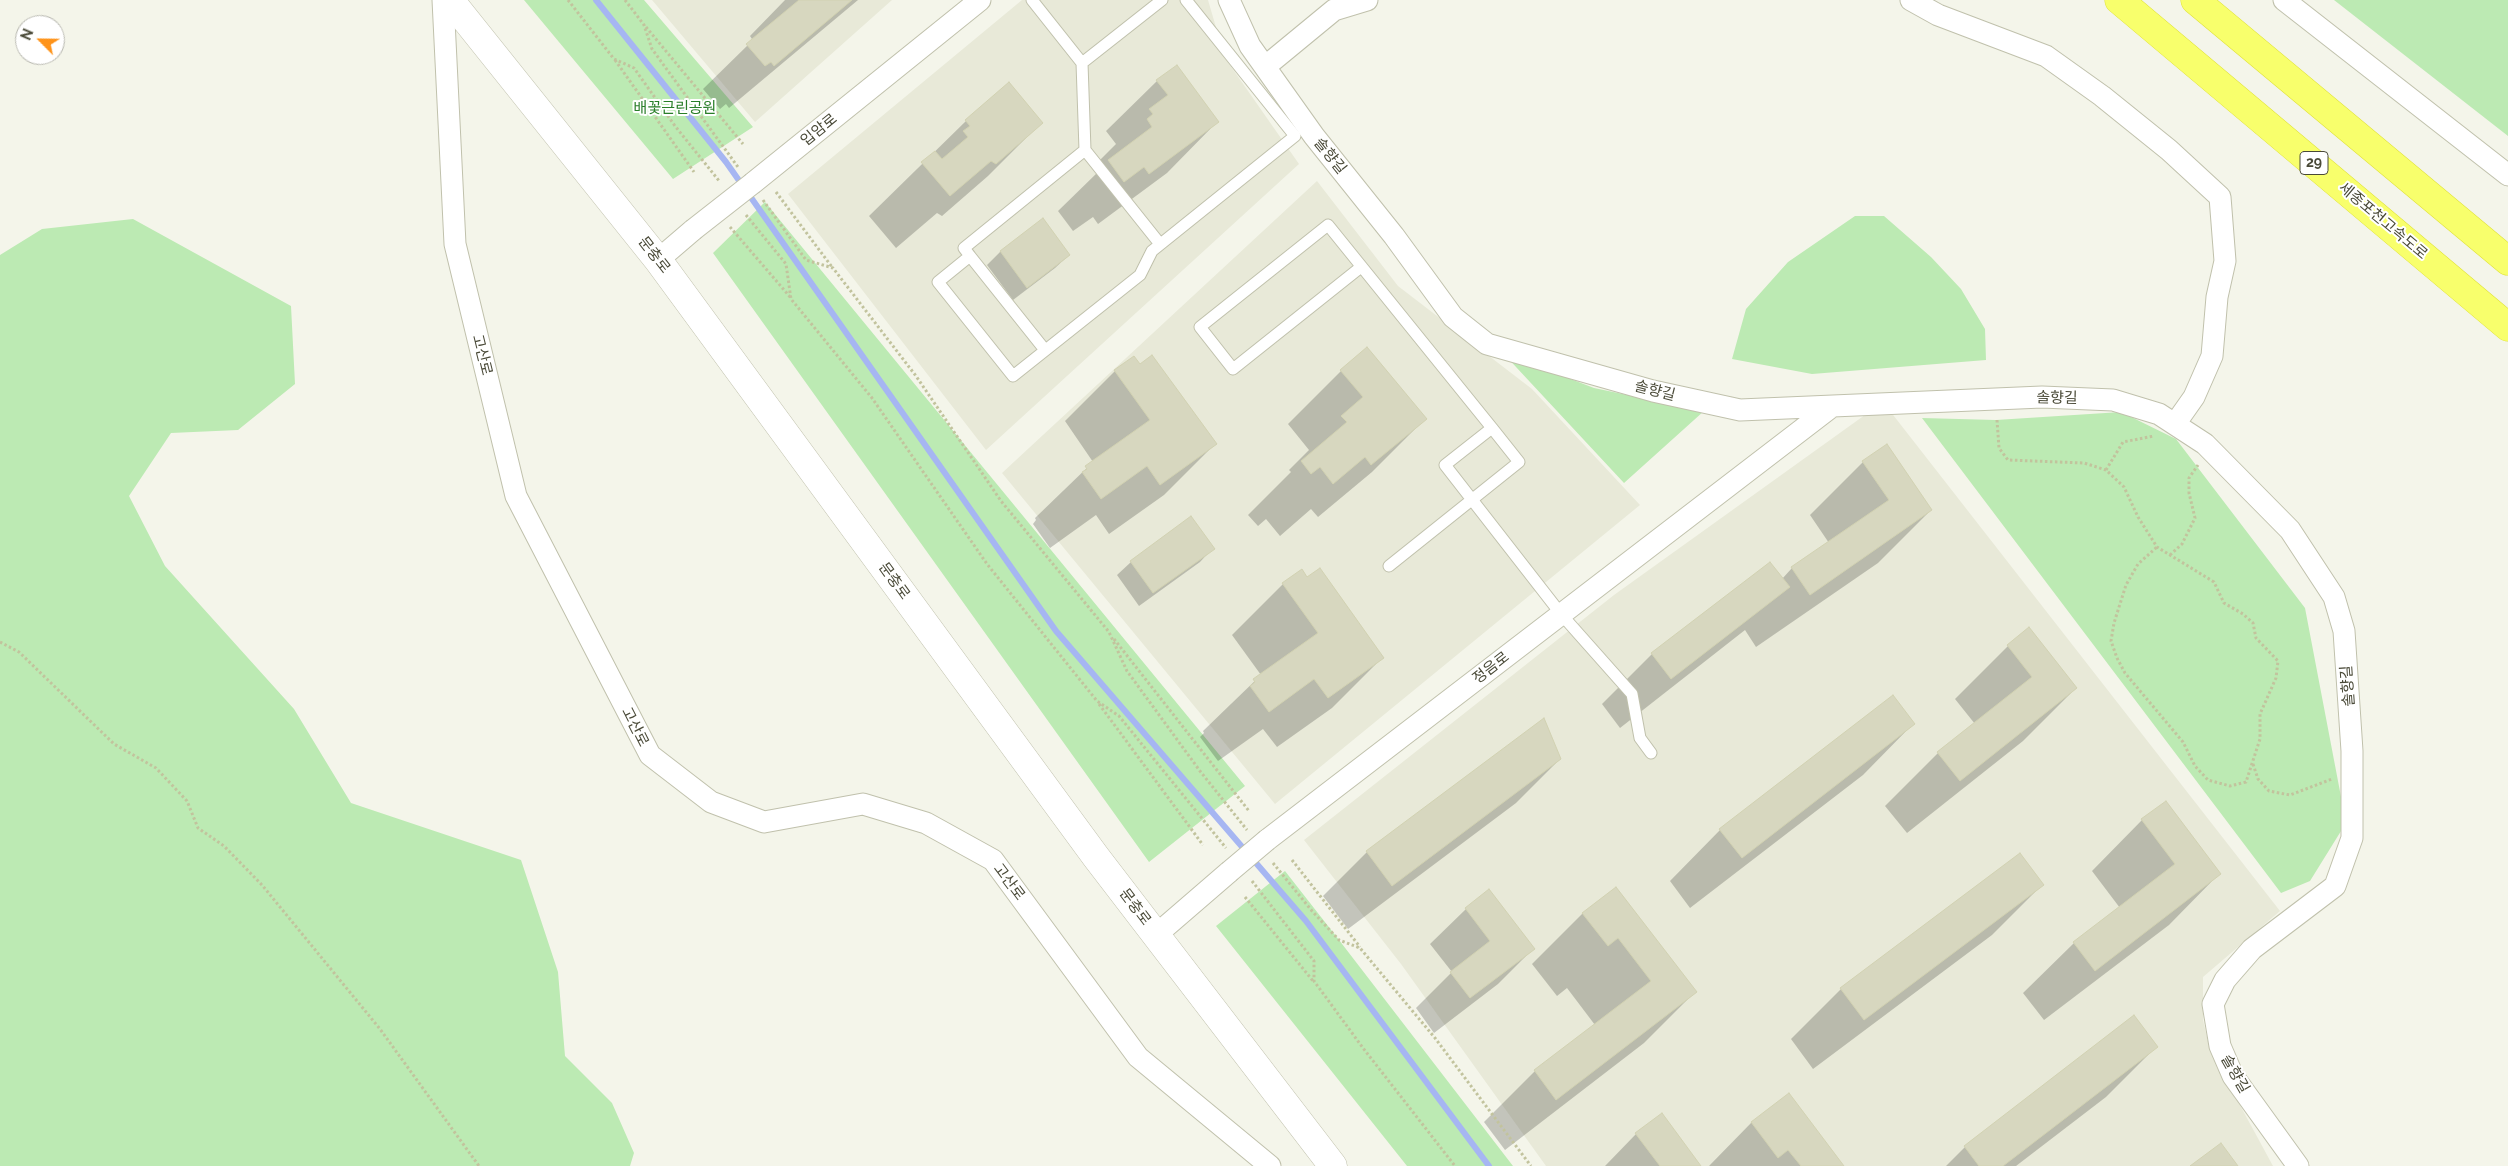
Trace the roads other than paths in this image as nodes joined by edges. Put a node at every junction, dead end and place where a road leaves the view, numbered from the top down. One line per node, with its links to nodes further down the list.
1 (443, 0): 32 (street, 고산로)
2 (450, 0): 19 (street, 문충로)
3 (980, 0): 19 (street, 입암로, bridge)
4 (1032, 0): 13 (lane)
5 (1162, 0): 13 (lane)
6 (1186, 0): 17 (lane)
7 (1229, 0): 14 (street, 솔향길)
8 (1367, 0): 14 (street)
9 (1911, 0): 25 (street)
10 (2119, 0): 22 (highway, 세종포천고속도로 / 29)
11 (2195, 0): 20 (highway)
12 (2284, 0): 16 (street)
13 (1082, 63): 15 (lane)
14 (1266, 66): 24 (street, 솔향길)
15 (1085, 150): 17 (lane); 18 (lane)
16 (2508, 175)
17 (1160, 244): 23 (lane)
18 (970, 256): 23 (lane); 23 (lane)
19 (658, 260): 31 (street, 문충로)
20 (2508, 261)
21 (1362, 267): 21 (lane); 26 (lane)
22 (2508, 327)
23 (1045, 350)
24 (1830, 408): 25 (street, 솔향길); 29 (street, 정음로)
25 (2174, 424): 34 (street, 솔향길)
26 (1492, 428): 27 (lane); 27 (lane)
27 (1472, 500): 28 (lane); 29 (lane)
28 (1389, 566)
29 (1561, 614): 30 (lane); 31 (street, 정음로, bridge)
30 (1651, 753)
31 (1156, 935): 33 (street, 문충로)
32 (1270, 1166)
33 (1333, 1166)
34 (2298, 1166)

